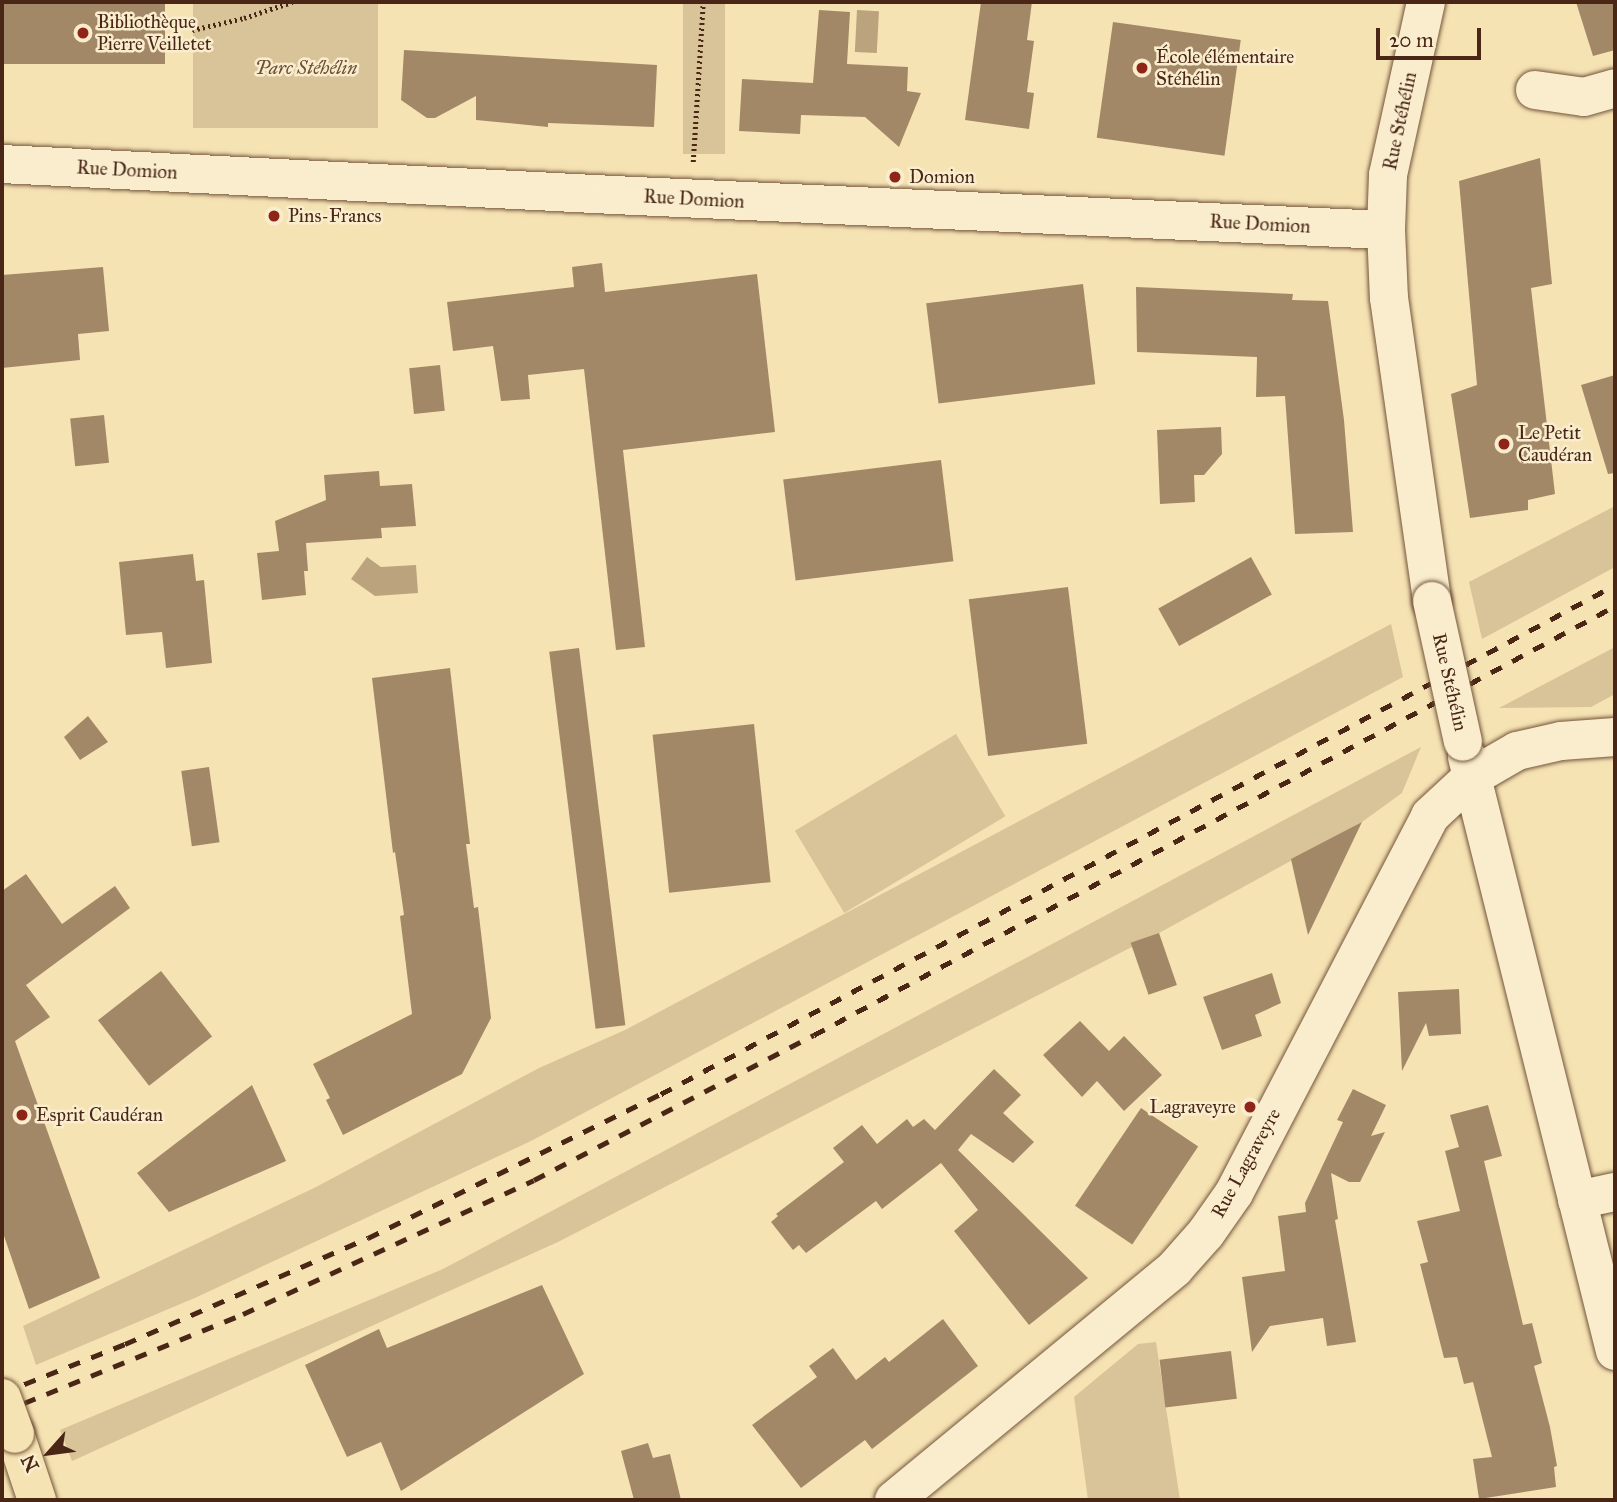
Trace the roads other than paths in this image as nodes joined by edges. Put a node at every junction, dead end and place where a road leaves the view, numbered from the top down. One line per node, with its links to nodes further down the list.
1 (1426, 2): 5 (street, Rue Stéhélin)
2 (1615, 88): 3 (street)
3 (1535, 90)
4 (2, 164): 5 (street, Rue Domion)
5 (1386, 230): 7 (street, Rue Stéhélin, bridge)
6 (1615, 737): 7 (street, Rue Lagraveyre)
7 (1468, 760): 9 (street, Rue Stéhélin); 13 (street, Rue Lagraveyre)
8 (1615, 1192): 9 (street)
9 (1577, 1200): 10 (street, Rue Stéhélin)
10 (1615, 1351)
11 (2, 1398): 12 (main road, bridge)
12 (37, 1500)
13 (894, 1500)

